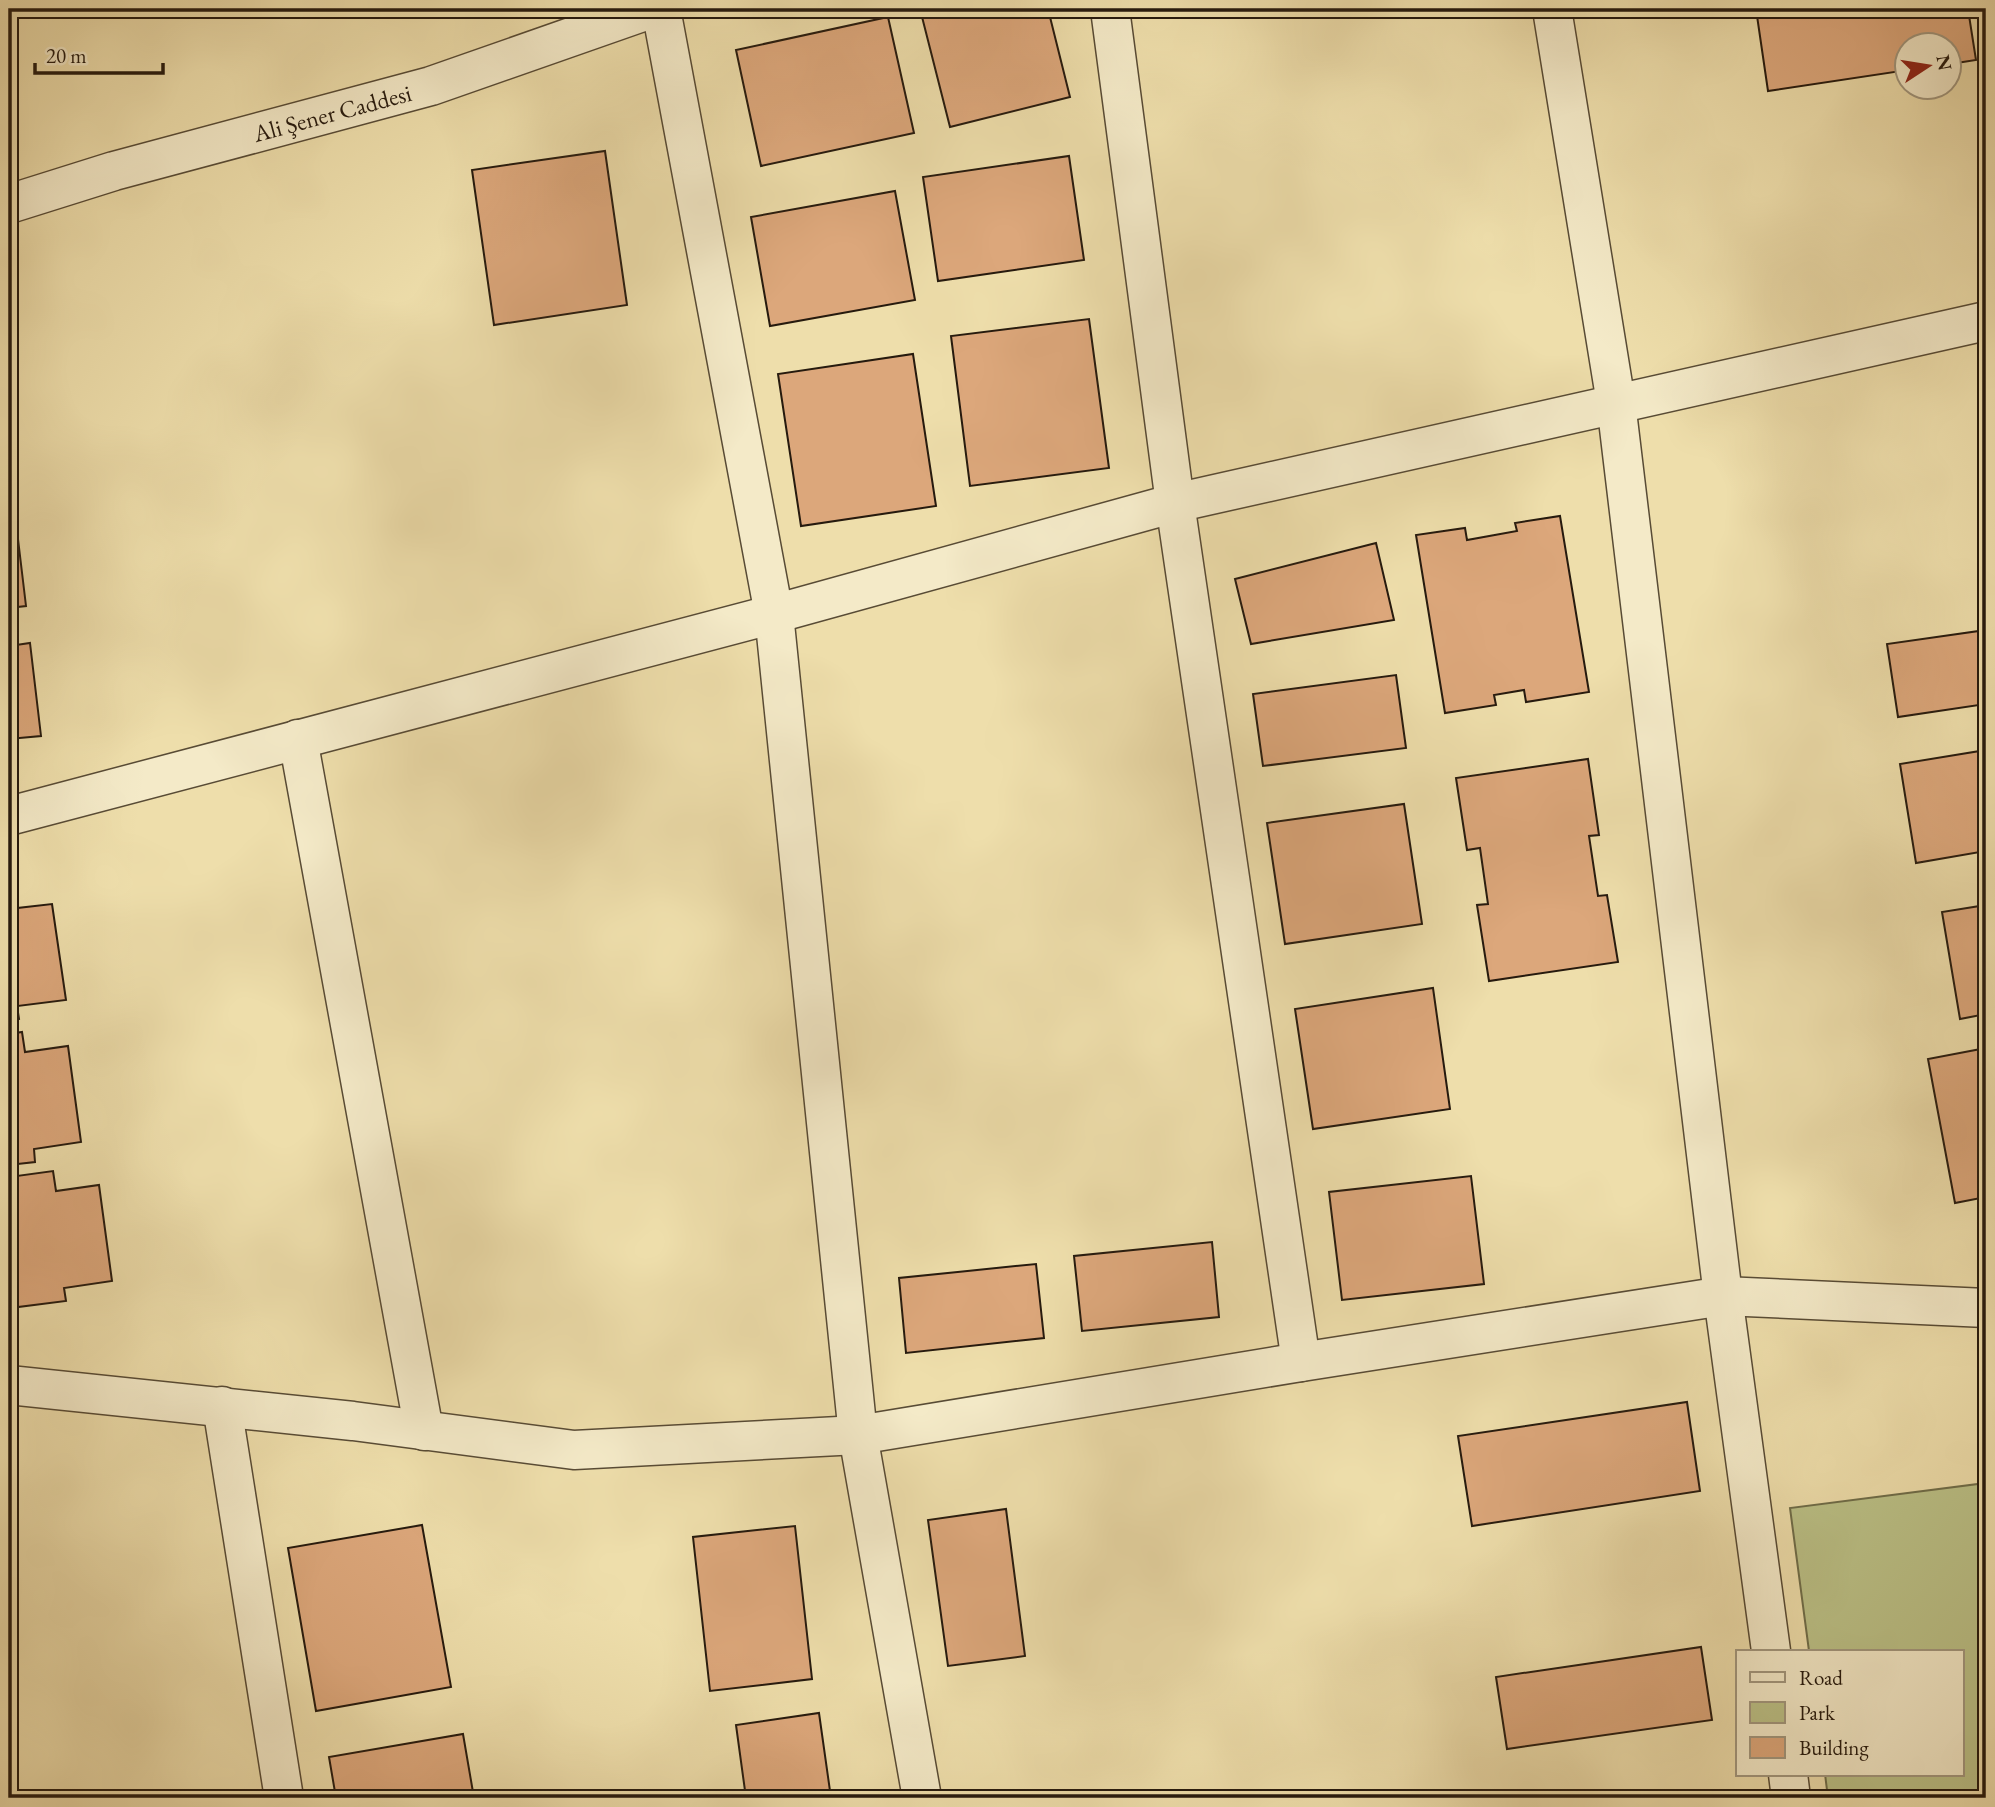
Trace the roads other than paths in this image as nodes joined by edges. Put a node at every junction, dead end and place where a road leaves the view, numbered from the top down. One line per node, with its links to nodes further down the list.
1 (651, 9): 5 (street, Ali Şener Caddesi)
2 (661, 9): 9 (street)
3 (1110, 9): 8 (street)
4 (1552, 9): 7 (street)
5 (9, 204)
6 (1986, 321): 7 (street)
7 (1616, 404): 8 (street); 12 (street)
8 (1175, 503): 9 (street); 14 (street)
9 (774, 614): 10 (street); 18 (street)
10 (298, 739): 11 (street); 17 (street)
11 (9, 816)
12 (1723, 1296): 13 (street); 14 (street); 19 (street)
13 (1986, 1308)
14 (1301, 1362): 18 (street)
15 (9, 1385): 16 (street)
16 (222, 1406): 17 (street); 21 (street)
17 (424, 1431): 18 (street)
18 (858, 1435): 22 (street)
19 (1771, 1650)
20 (1788, 1776): 23 (street)
21 (284, 1798)
22 (922, 1798)
23 (1791, 1798)

